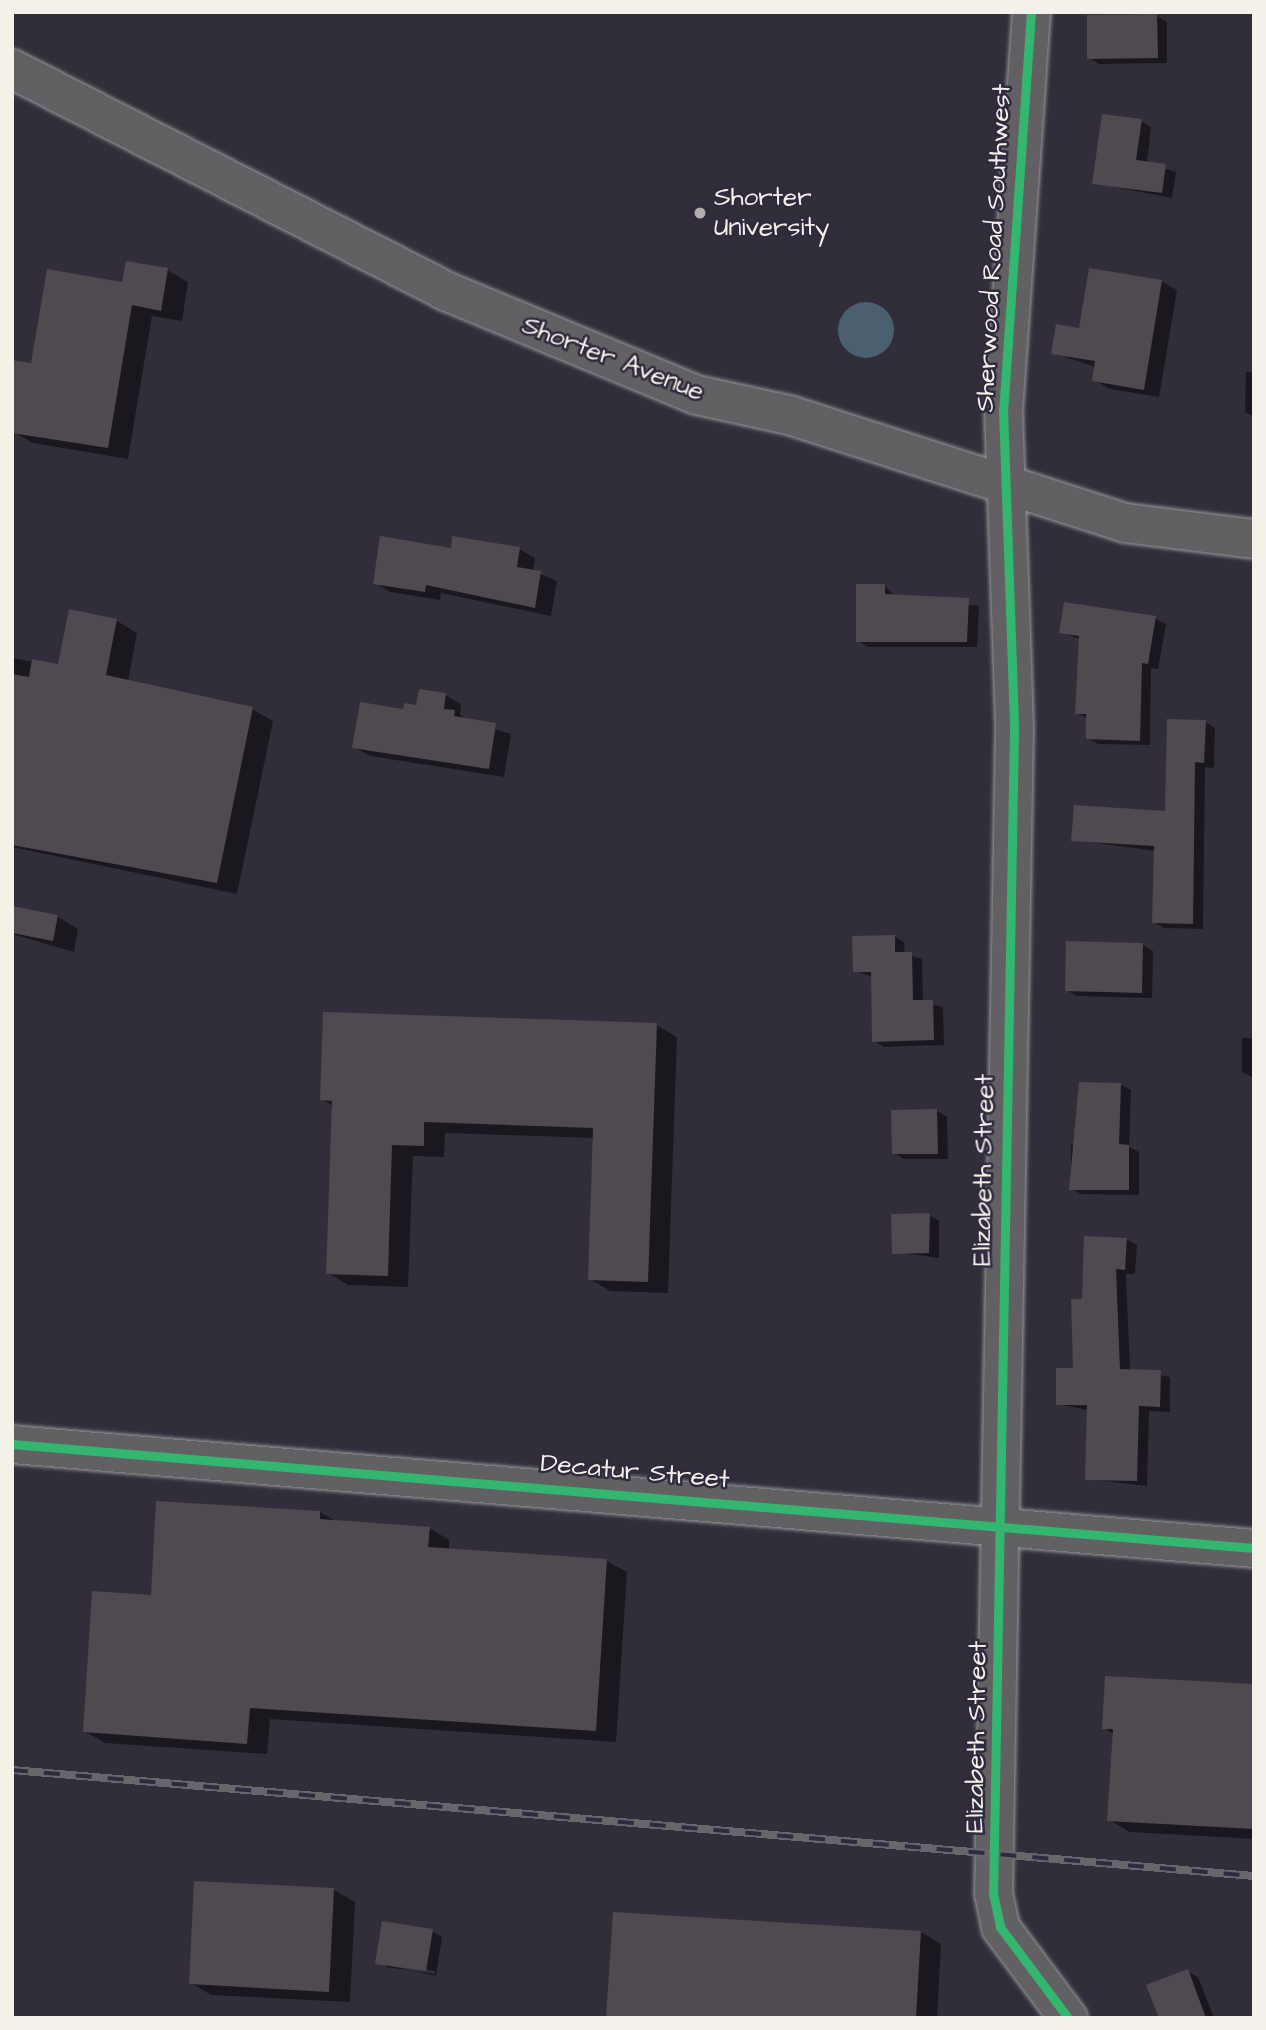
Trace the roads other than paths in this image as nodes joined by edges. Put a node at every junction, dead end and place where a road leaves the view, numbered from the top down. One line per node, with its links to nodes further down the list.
1 (1031, 12): 3 (street, Sherwood Road Southwest)
2 (12, 69): 3 (main road, Shorter Avenue)
3 (1010, 487): 4 (main road, Shorter Avenue); 6 (street, Elizabeth Street)
4 (1254, 539)
5 (12, 1444): 6 (street, Decatur Street)
6 (1000, 1529): 7 (street, Decatur Street); 8 (street, Elizabeth Street)
7 (1254, 1548)
8 (1068, 2018)

